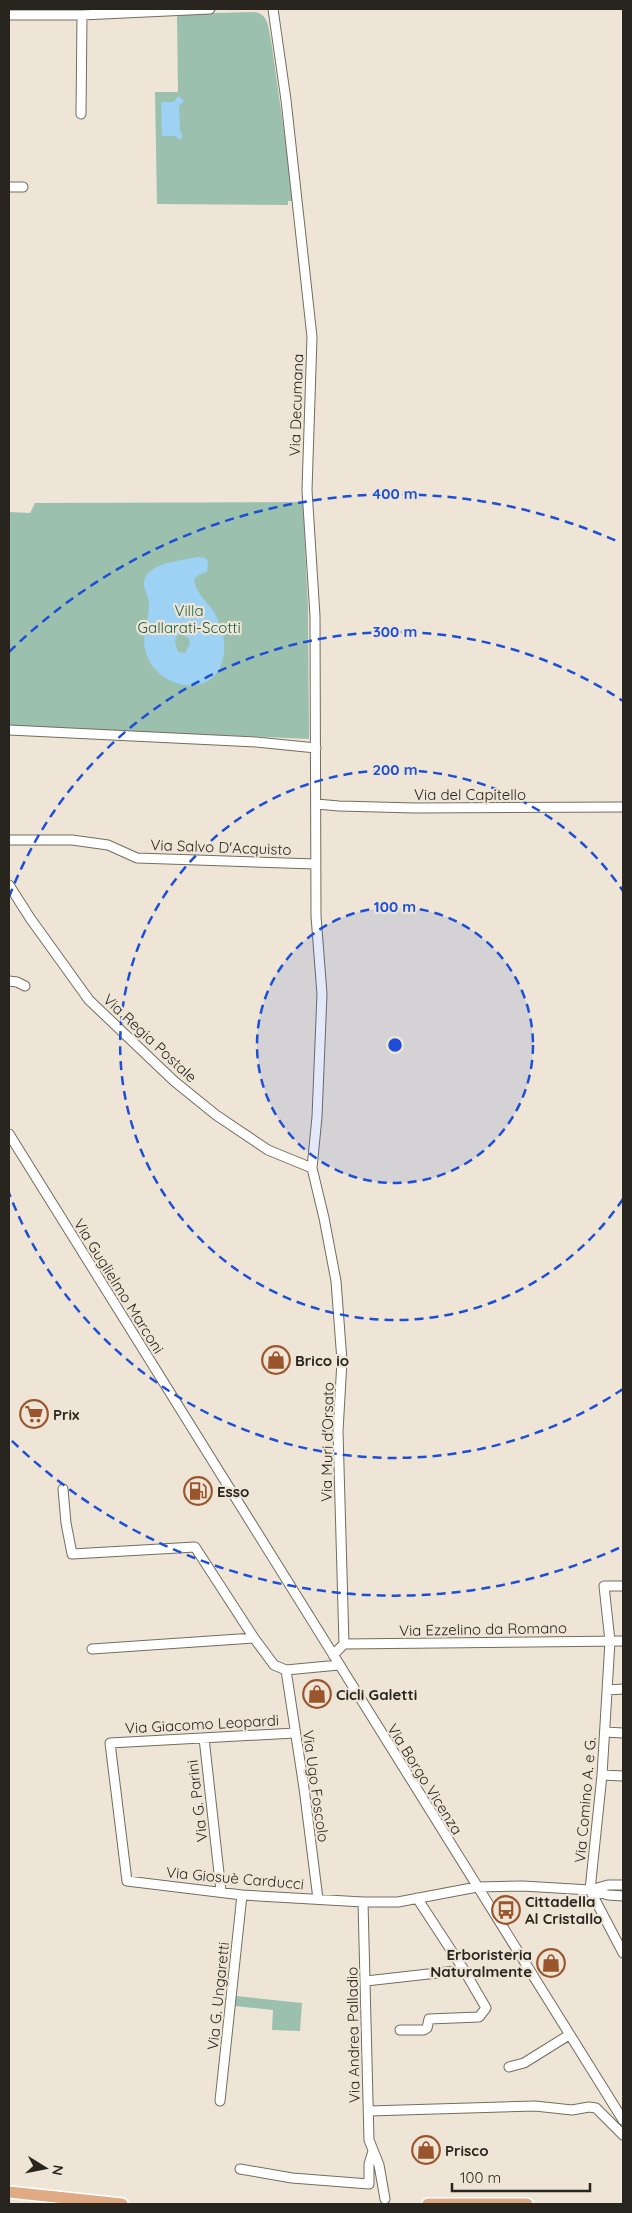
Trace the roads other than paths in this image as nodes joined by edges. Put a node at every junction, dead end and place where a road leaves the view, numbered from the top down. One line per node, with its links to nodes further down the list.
1 (210, 9): 3 (street)
2 (273, 9): 9 (street, Via Decumana)
3 (82, 15): 4 (street); 5 (street)
4 (9, 16)
5 (81, 114)
6 (9, 187): 7 (street)
7 (23, 187)
8 (9, 730): 9 (street)
9 (316, 748): 10 (street, Via Decumana)
10 (316, 804): 11 (street, Via del Capitello); 13 (street, Via Decumana)
11 (623, 807)
12 (9, 840): 13 (street, Via Salvo D'Acquisto)
13 (315, 864): 19 (street, Via Muri d'Orsato)
14 (9, 885): 19 (street, Via Regia Postale)
15 (9, 981): 16 (street)
16 (25, 986)
17 (9, 1134): 18 (street, Via Guglielmo Marconi)
18 (13, 1149): 20 (street, Via Guglielmo Marconi)
19 (312, 1168): 26 (street, Via Muri d'Orsato)
20 (207, 1451): 28 (street, Via Borgo Vicenza)
21 (63, 1489): 23 (street)
22 (623, 1586): 24 (street, Via Comino A. e G.)
23 (254, 1638): 27 (street); 30 (street)
24 (610, 1641): 25 (street, Via Ezzelino da Romano); 26 (street, Via Ezzelino da Romano); 32 (street, Via Comino A. e G.)
25 (623, 1641)
26 (344, 1644): 28 (street)
27 (92, 1649)
28 (333, 1655): 29 (street, Via Borgo Vicenza)
29 (339, 1665): 30 (street); 41 (street, Via Borgo Vicenza)
30 (286, 1670): 34 (street, Via Ugo Foscolo)
31 (623, 1689): 32 (street)
32 (607, 1690): 33 (street, Via Comino A. e G.)
33 (605, 1732): 35 (street); 38 (street, Via Comino A. e G.)
34 (295, 1733): 36 (street, Via Giacomo Leopardi); 47 (street, Via Ugo Foscolo)
35 (623, 1733)
36 (204, 1738): 37 (street, Via Giacomo Leopardi); 43 (street, Via G. Parini)
37 (110, 1743): 43 (street, Via Giosuè Carducci)
38 (602, 1775): 39 (street); 42 (street, Via Comino A. e G.)
39 (623, 1776)
40 (623, 1885): 42 (street)
41 (477, 1887): 42 (street, Via Giosuè Carducci); 46 (street, Via Giosuè Carducci); 53 (street, Via Borgo Vicenza)
42 (590, 1890): 45 (street); 49 (street)
43 (221, 1892): 44 (street, Via Giosuè Carducci)
44 (242, 1895): 47 (street, Via Giosuè Carducci); 55 (street, Via G. Ungaretti)
45 (623, 1896)
46 (417, 1898): 48 (street, Via Giosuè Carducci); 50 (street)
47 (318, 1899): 48 (street, Via Giosuè Carducci)
48 (363, 1902): 51 (street, Via Andrea Palladio)
49 (623, 1953)
50 (464, 1970): 51 (street); 52 (street)
51 (366, 1981): 56 (street, Via Andrea Palladio)
52 (400, 2030)
53 (569, 2035): 54 (street); 57 (street, Via Borgo Vicenza)
54 (509, 2067)
55 (220, 2101)
56 (368, 2111): 58 (street); 59 (street, Via Andrea Palladio)
57 (623, 2120)
58 (623, 2135)
59 (373, 2152): 60 (street); 62 (street, Via Andrea Palladio)
60 (240, 2169)
61 (12, 2191): 63 (main road)
62 (384, 2199)
63 (122, 2204)
64 (428, 2204): 65 (main road)
65 (526, 2204)

